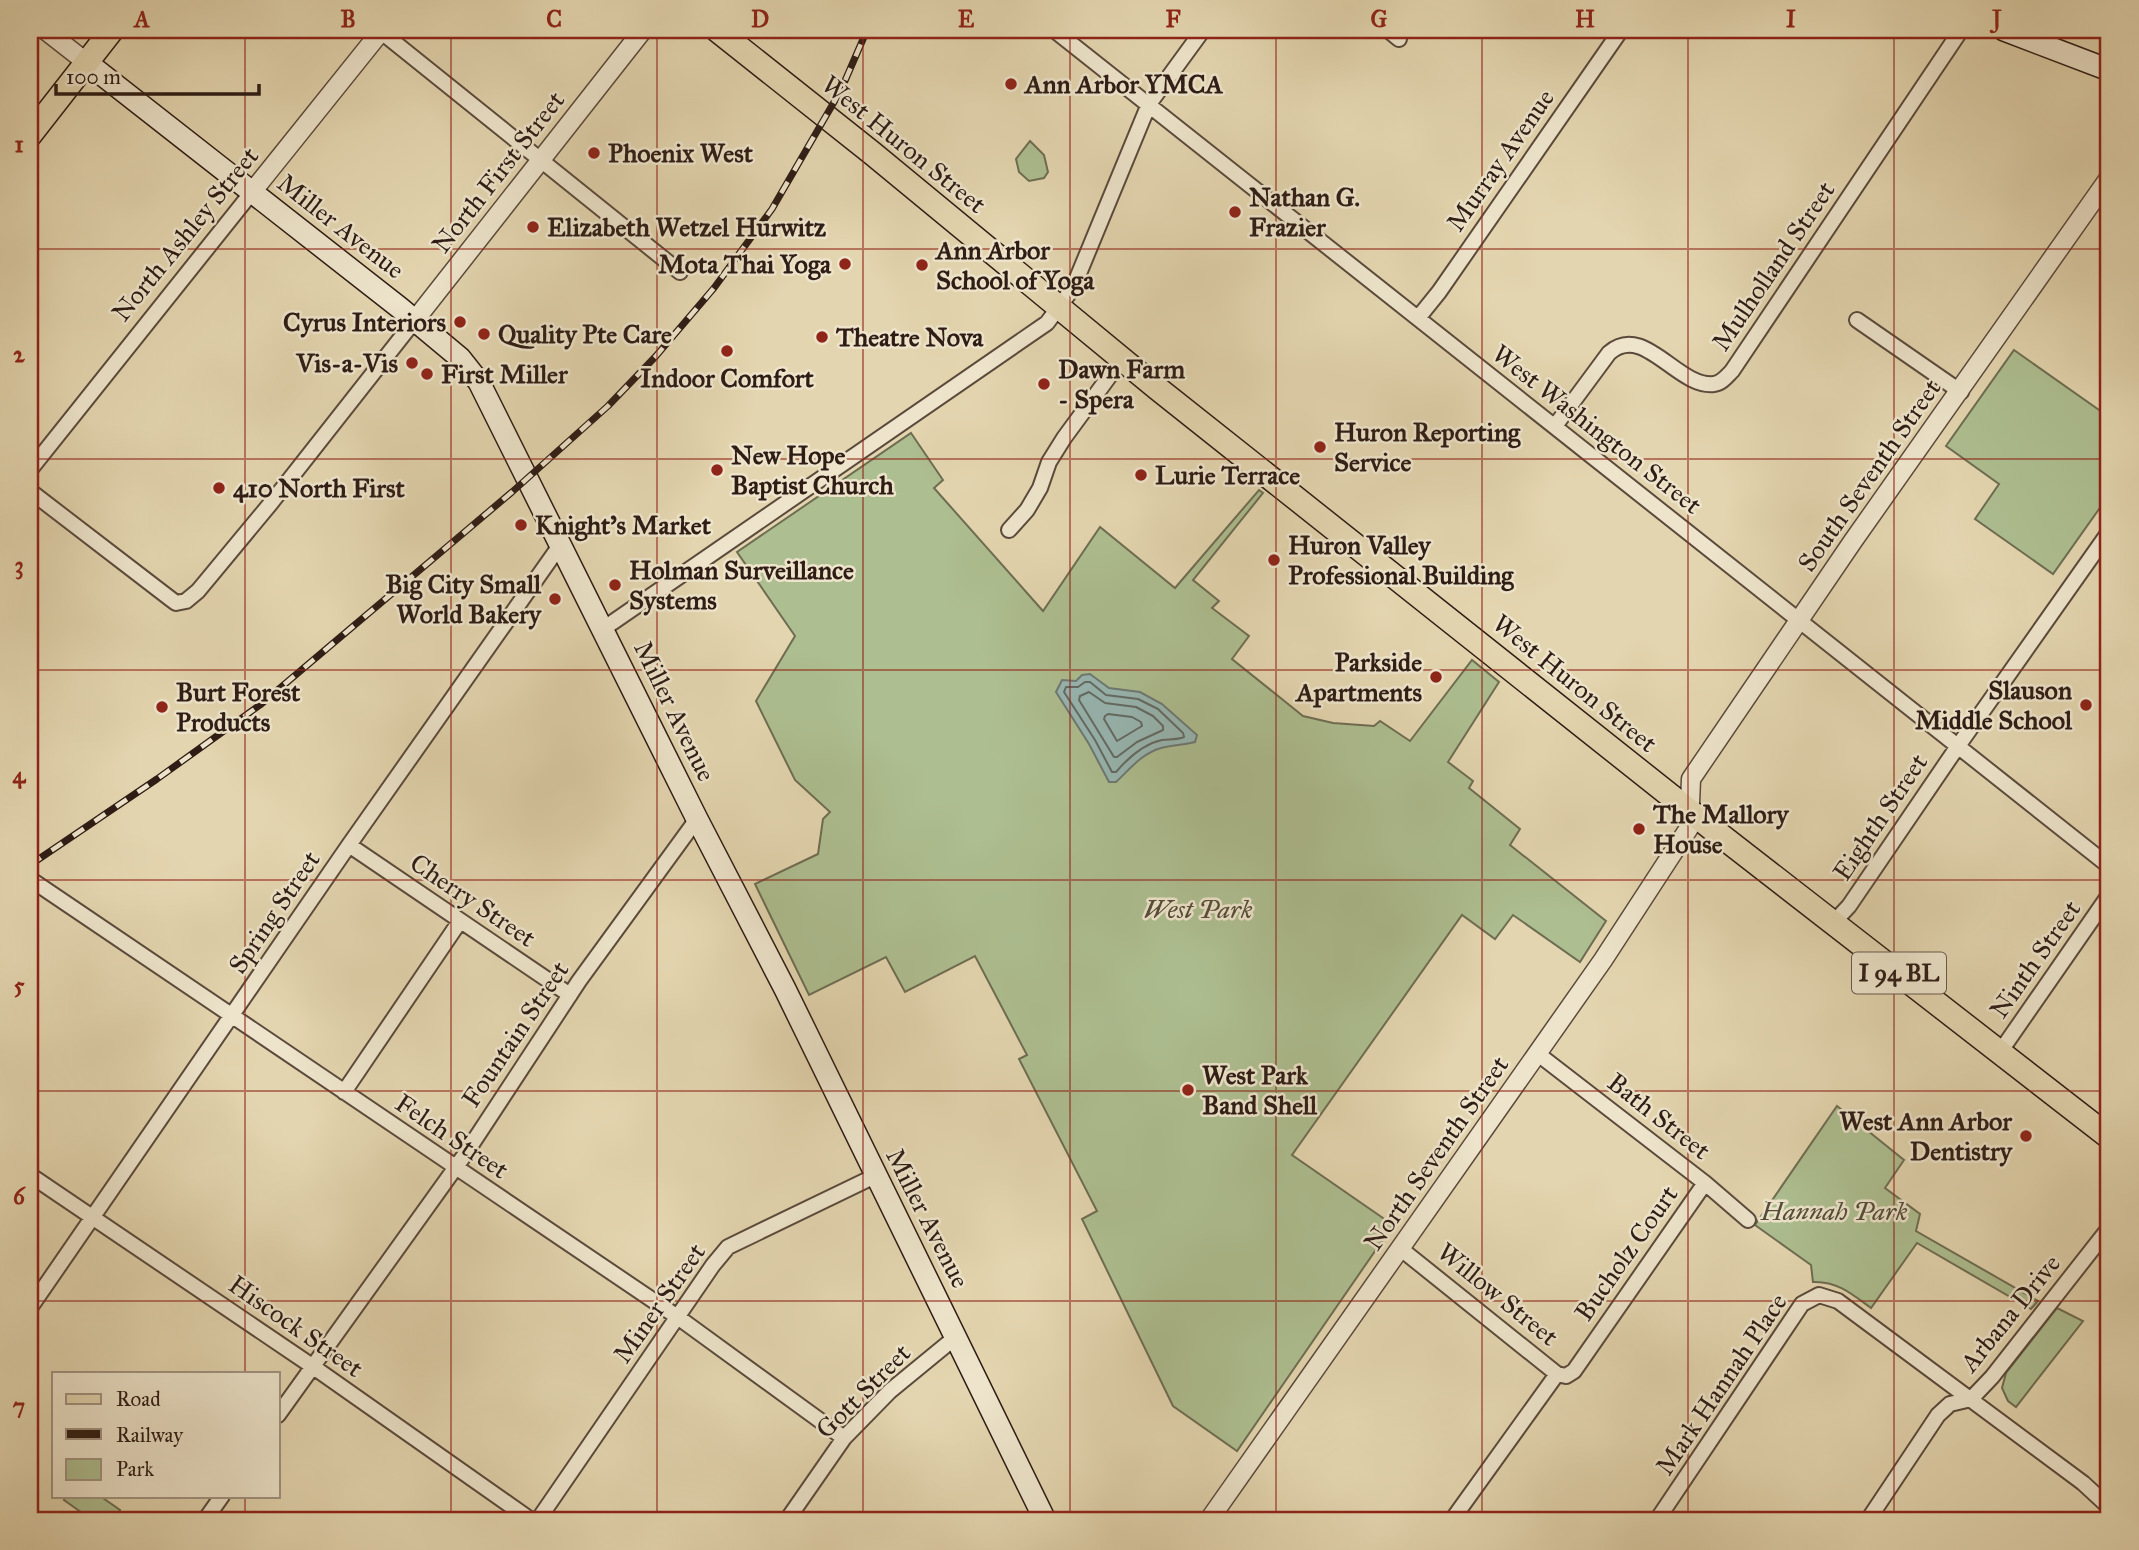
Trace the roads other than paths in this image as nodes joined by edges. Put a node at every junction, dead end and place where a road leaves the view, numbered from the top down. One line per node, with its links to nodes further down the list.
1 (45, 30): 11 (street)
2 (112, 30): 11 (main road)
3 (381, 30): 15 (street); 17 (street, North Ashley Street)
4 (643, 30): 15 (street, North First Street)
5 (716, 30): 19 (main road, West Huron Street / I 94 BL)
6 (1054, 30): 13 (street, West Washington Street)
7 (1203, 30): 13 (street)
8 (1622, 30): 20 (street, Murray Avenue)
9 (1961, 30): 25 (street, Mulholland Street)
10 (2004, 30): 12 (main road)
11 (86, 62): 14 (main road); 17 (main road, Miller Avenue)
12 (2109, 70)
13 (1149, 104): 19 (street); 20 (street, West Washington Street)
14 (30, 135)
15 (541, 160): 18 (street); 21 (street, North First Street)
16 (2109, 177): 24 (street, South Seventh Street)
17 (252, 192): 21 (main road, Miller Avenue); 26 (street, North Ashley Street)
18 (680, 272)
19 (1059, 308): 23 (main road, West Huron Street / I 94 BL); 32 (street)
20 (1418, 318): 25 (street, West Washington Street)
21 (415, 320): 27 (street, North First Street); 30 (main road, Miller Avenue)
22 (1857, 320): 24 (street)
23 (1122, 359): 28 (street); 34 (main road, West Huron Street / I 94 BL)
24 (1961, 391): 31 (street, South Seventh Street)
25 (1555, 426): 31 (street, West Washington Street)
26 (30, 470)
27 (30, 491)
28 (1009, 530)
29 (2109, 532): 33 (street, Eighth Street)
30 (561, 544): 32 (main road, Miller Avenue); 36 (street, Spring Street)
31 (1800, 621): 33 (street, West Washington Street); 34 (street, South Seventh Street)
32 (603, 629): 35 (main road, Miller Avenue)
33 (1958, 746): 37 (street, West Washington Street); 41 (street, Eighth Street)
34 (1688, 809): 41 (main road, West Huron Street / I 94 BL); 45 (street, North Seventh Street)
35 (697, 819): 42 (street, Fountain Street); 50 (main road, Miller Avenue)
36 (349, 845): 40 (street, Cherry Street); 43 (street, Spring Street)
37 (2109, 866)
38 (30, 879): 43 (street, Felch Street)
39 (2109, 895): 44 (street, Ninth Street)
40 (460, 921): 42 (street, Cherry Street); 46 (street)
41 (1834, 922): 44 (main road, West Huron Street / I 94 BL)
42 (570, 995): 48 (street, Fountain Street)
43 (232, 1017): 46 (street, Felch Street); 52 (street, Spring Street)
44 (2000, 1052): 47 (main road, West Huron Street / I 94 BL)
45 (1538, 1054): 51 (street, Bath Street); 55 (street, North Seventh Street)
46 (344, 1092): 48 (street, Felch Street)
47 (2109, 1137)
48 (456, 1167): 57 (street, Felch Street); 59 (street, Fountain Street)
49 (30, 1175): 52 (street, Hiscock Street)
50 (875, 1176): 57 (street, Miner Street); 58 (main road, Miller Avenue)
51 (1705, 1183): 53 (street, Bath Street); 60 (street, Bucholz Court)
52 (93, 1217): 56 (street, Spring Street); 59 (street, Hiscock Street)
53 (1748, 1220)
54 (2109, 1228): 61 (street, Arbana Drive)
55 (1401, 1249): 60 (street, Willow Street); 72 (street, North Seventh Street)
56 (30, 1308)
57 (679, 1318): 63 (street, Felch Street); 70 (street, Miner Street)
58 (957, 1336): 63 (street, Gott Street); 67 (main road, Miller Avenue)
59 (312, 1366): 62 (street, Fountain Street); 69 (street, Hiscock Street)
60 (1557, 1374): 73 (street, Willow Street)
61 (1971, 1399): 65 (street); 74 (street, Mark Hannah Place); 75 (street, Arbana Drive)
62 (280, 1412)
63 (844, 1438): 71 (street, Gott Street)
64 (221, 1498): 68 (street)
65 (2109, 1507)
66 (2109, 1512): 76 (street)
67 (1043, 1519)
68 (205, 1520)
69 (531, 1520)
70 (538, 1520)
71 (787, 1520)
72 (1209, 1520)
73 (1452, 1520)
74 (1657, 1520)
75 (1868, 1520)
76 (2104, 1520)

